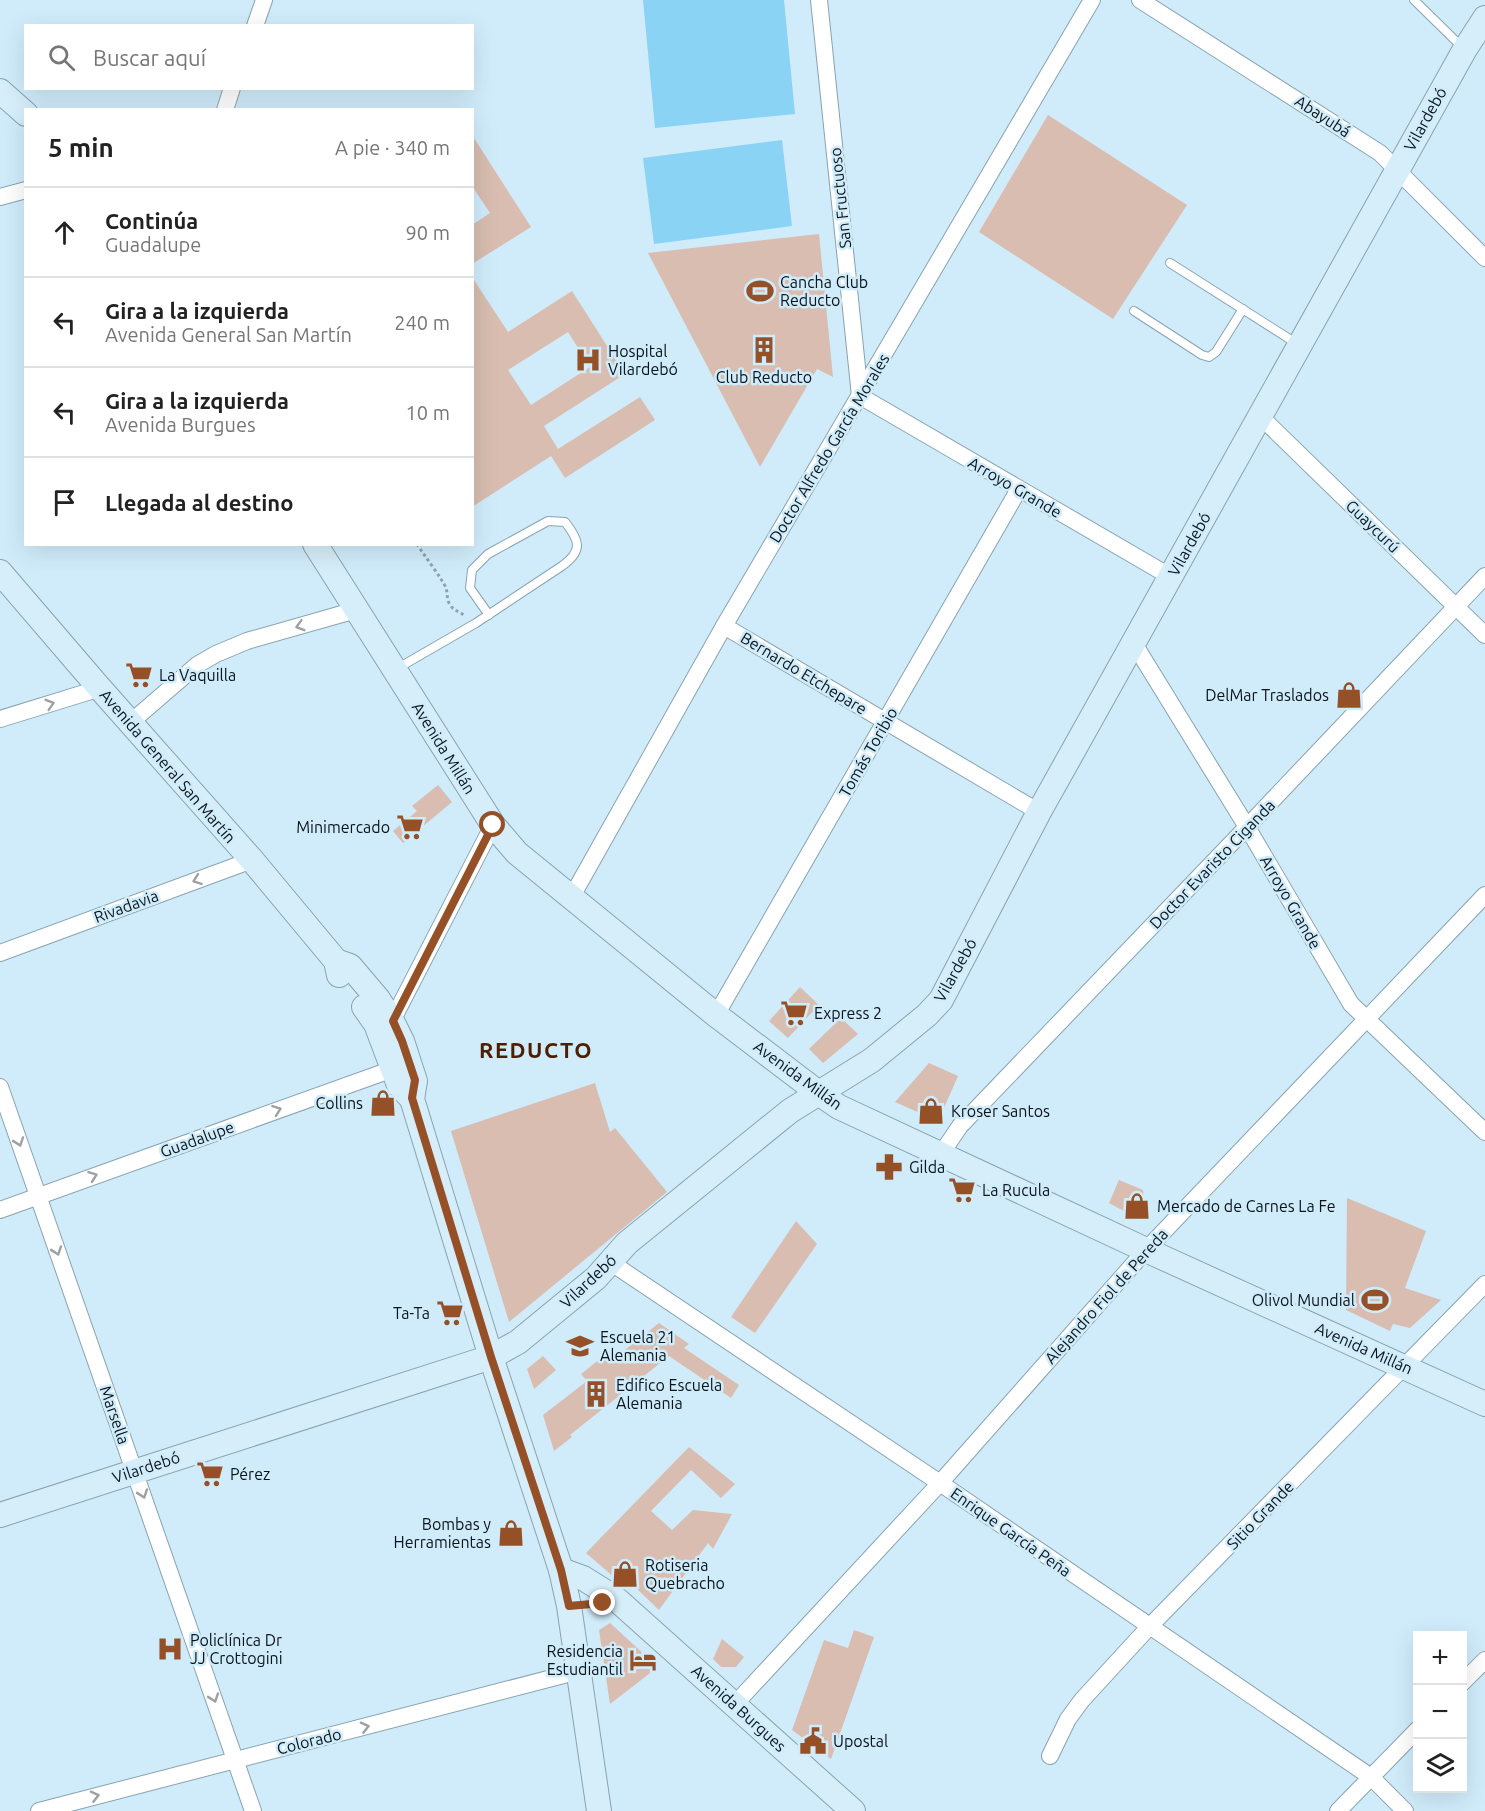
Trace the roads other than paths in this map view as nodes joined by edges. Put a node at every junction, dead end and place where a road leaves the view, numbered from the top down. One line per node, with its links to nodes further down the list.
1 (264, 0): 7 (street)
2 (819, 0): 21 (street, San Fructuoso)
3 (1092, 0): 21 (street, Doctor Alfredo García Morales)
4 (1140, 0): 13 (street, Abayubá)
5 (1414, 0): 8 (lane)
6 (1485, 18): 8 (main road, Vilardebó)
7 (256, 24)
8 (1465, 49): 13 (main road, Vilardebó)
9 (231, 90): 11 (street)
10 (0, 91): 12 (main road)
11 (226, 108)
12 (24, 112)
13 (1397, 169): 16 (street, Abayubá); 20 (main road, Vilardebó)
14 (24, 191): 15 (street)
15 (0, 197)
16 (1485, 258)
17 (1170, 263): 18 (lane)
18 (1243, 309): 19 (lane); 20 (lane)
19 (1134, 311)
20 (1300, 345): 22 (main road, Vilardebó)
21 (860, 396): 23 (street, Arroyo Grande); 31 (street, Doctor Alfredo García Morales)
22 (1260, 416): 27 (main road, Vilardebó); 28 (street, Guaycurú)
23 (1019, 489): 27 (street, Arroyo Grande); 38 (street, Tomás Toribio)
24 (316, 546): 29 (main road, Avenida Millán)
25 (0, 572): 35 (main road, Avenida General San Martín)
26 (1485, 576): 28 (street, Doctor Evaristo Ciganda)
27 (1171, 577): 33 (main road, Vilardebó)
28 (1455, 606): 32 (street, Guaycurú); 41 (street, Doctor Evaristo Ciganda)
29 (356, 610): 34 (main road, Avenida Millán); 37 (street, one-way to 37)
30 (489, 615): 30 (lane); 34 (lane)
31 (724, 626): 38 (street, Bernardo Etchepare); 44 (street, Doctor Alfredo García Morales)
32 (1485, 635)
33 (1133, 642): 39 (main road, Vilardebó); 41 (street, Arroyo Grande)
34 (395, 670): 40 (main road, Avenida Millán)
35 (97, 685): 36 (street, one-way to 35); 37 (main road, Avenida General San Martín)
36 (0, 719)
37 (131, 722): 42 (main road, Avenida General San Martín)
38 (886, 722): 39 (street, Bernardo Etchepare); 46 (street, Tomás Toribio)
39 (1039, 812): 51 (main road, Vilardebó)
40 (493, 825): 44 (main road, Avenida Millán); 48 (street)
41 (1247, 827): 47 (street, Arroyo Grande); 54 (street, Doctor Evaristo Ciganda)
42 (252, 860): 45 (street, Rivadavia, one-way to 45); 48 (main road, Avenida General San Martín)
43 (1485, 895): 47 (street, Alejandro Fiol de Pereda)
44 (571, 898): 46 (main road, Avenida Millán)
45 (0, 953)
46 (716, 1015): 51 (main road, Avenida Millán)
47 (1366, 1020): 53 (street, Arroyo Grande); 57 (street, Alejandro Fiol de Pereda)
48 (384, 1023): 49 (main road, Avenida General San Martín); 52 (main road, Avenida General San Martín)
49 (393, 1069): 52 (main road, Avenida General San Martín); 55 (street, Guadalupe, one-way to 49)
50 (0, 1088): 55 (street, Marsella, one-way to 55)
51 (820, 1094): 54 (main road, Avenida Millán); 58 (main road, Vilardebó)
52 (412, 1098): 60 (main road, Avenida General San Martín)
53 (1485, 1132)
54 (941, 1154): 57 (main road, Avenida Millán)
55 (38, 1196): 56 (street, Guadalupe); 63 (street, Marsella, one-way to 63)
56 (0, 1210)
57 (1146, 1250): 61 (main road, Avenida Millán); 64 (street, Alejandro Fiol de Pereda)
58 (610, 1262): 60 (main road, Vilardebó); 64 (street, Enrique García Peña)
59 (1485, 1284): 61 (street, Sitio Grande)
60 (491, 1357): 63 (main road, Vilardebó); 66 (main road, Avenida General San Martín)
61 (1405, 1366): 62 (main road, Avenida Millán); 69 (street, Sitio Grande)
62 (1485, 1404)
63 (134, 1470): 65 (main road, Vilardebó); 76 (street, Marsella, one-way to 76)
64 (940, 1483): 69 (street, Enrique García Peña); 73 (street, Alejandro Fiol de Pereda)
65 (0, 1515)
66 (561, 1570): 67 (main road, Avenida General San Martín); 68 (main road, Avenida Burgues)
67 (569, 1606): 68 (main road); 71 (main road, Avenida General San Martín)
68 (624, 1606): 73 (main road, Avenida Burgues)
69 (1149, 1627): 75 (street, Sitio Grande); 77 (street, Enrique García Peña)
70 (1485, 1660): 72 (street)
71 (579, 1671): 76 (street, Colorado, one-way to 71); 80 (main road, Avenida General San Martín)
72 (1467, 1678)
73 (735, 1704): 81 (main road, Avenida Burgues)
74 (1413, 1734): 77 (street)
75 (1050, 1756)
76 (236, 1760): 78 (street, Colorado, one-way to 76); 79 (street, Marsella)
77 (1371, 1777): 82 (street); 83 (street, Enrique García Peña)
78 (39, 1811)
79 (253, 1811)
80 (598, 1811)
81 (854, 1811)
82 (1338, 1811)
83 (1405, 1811)

